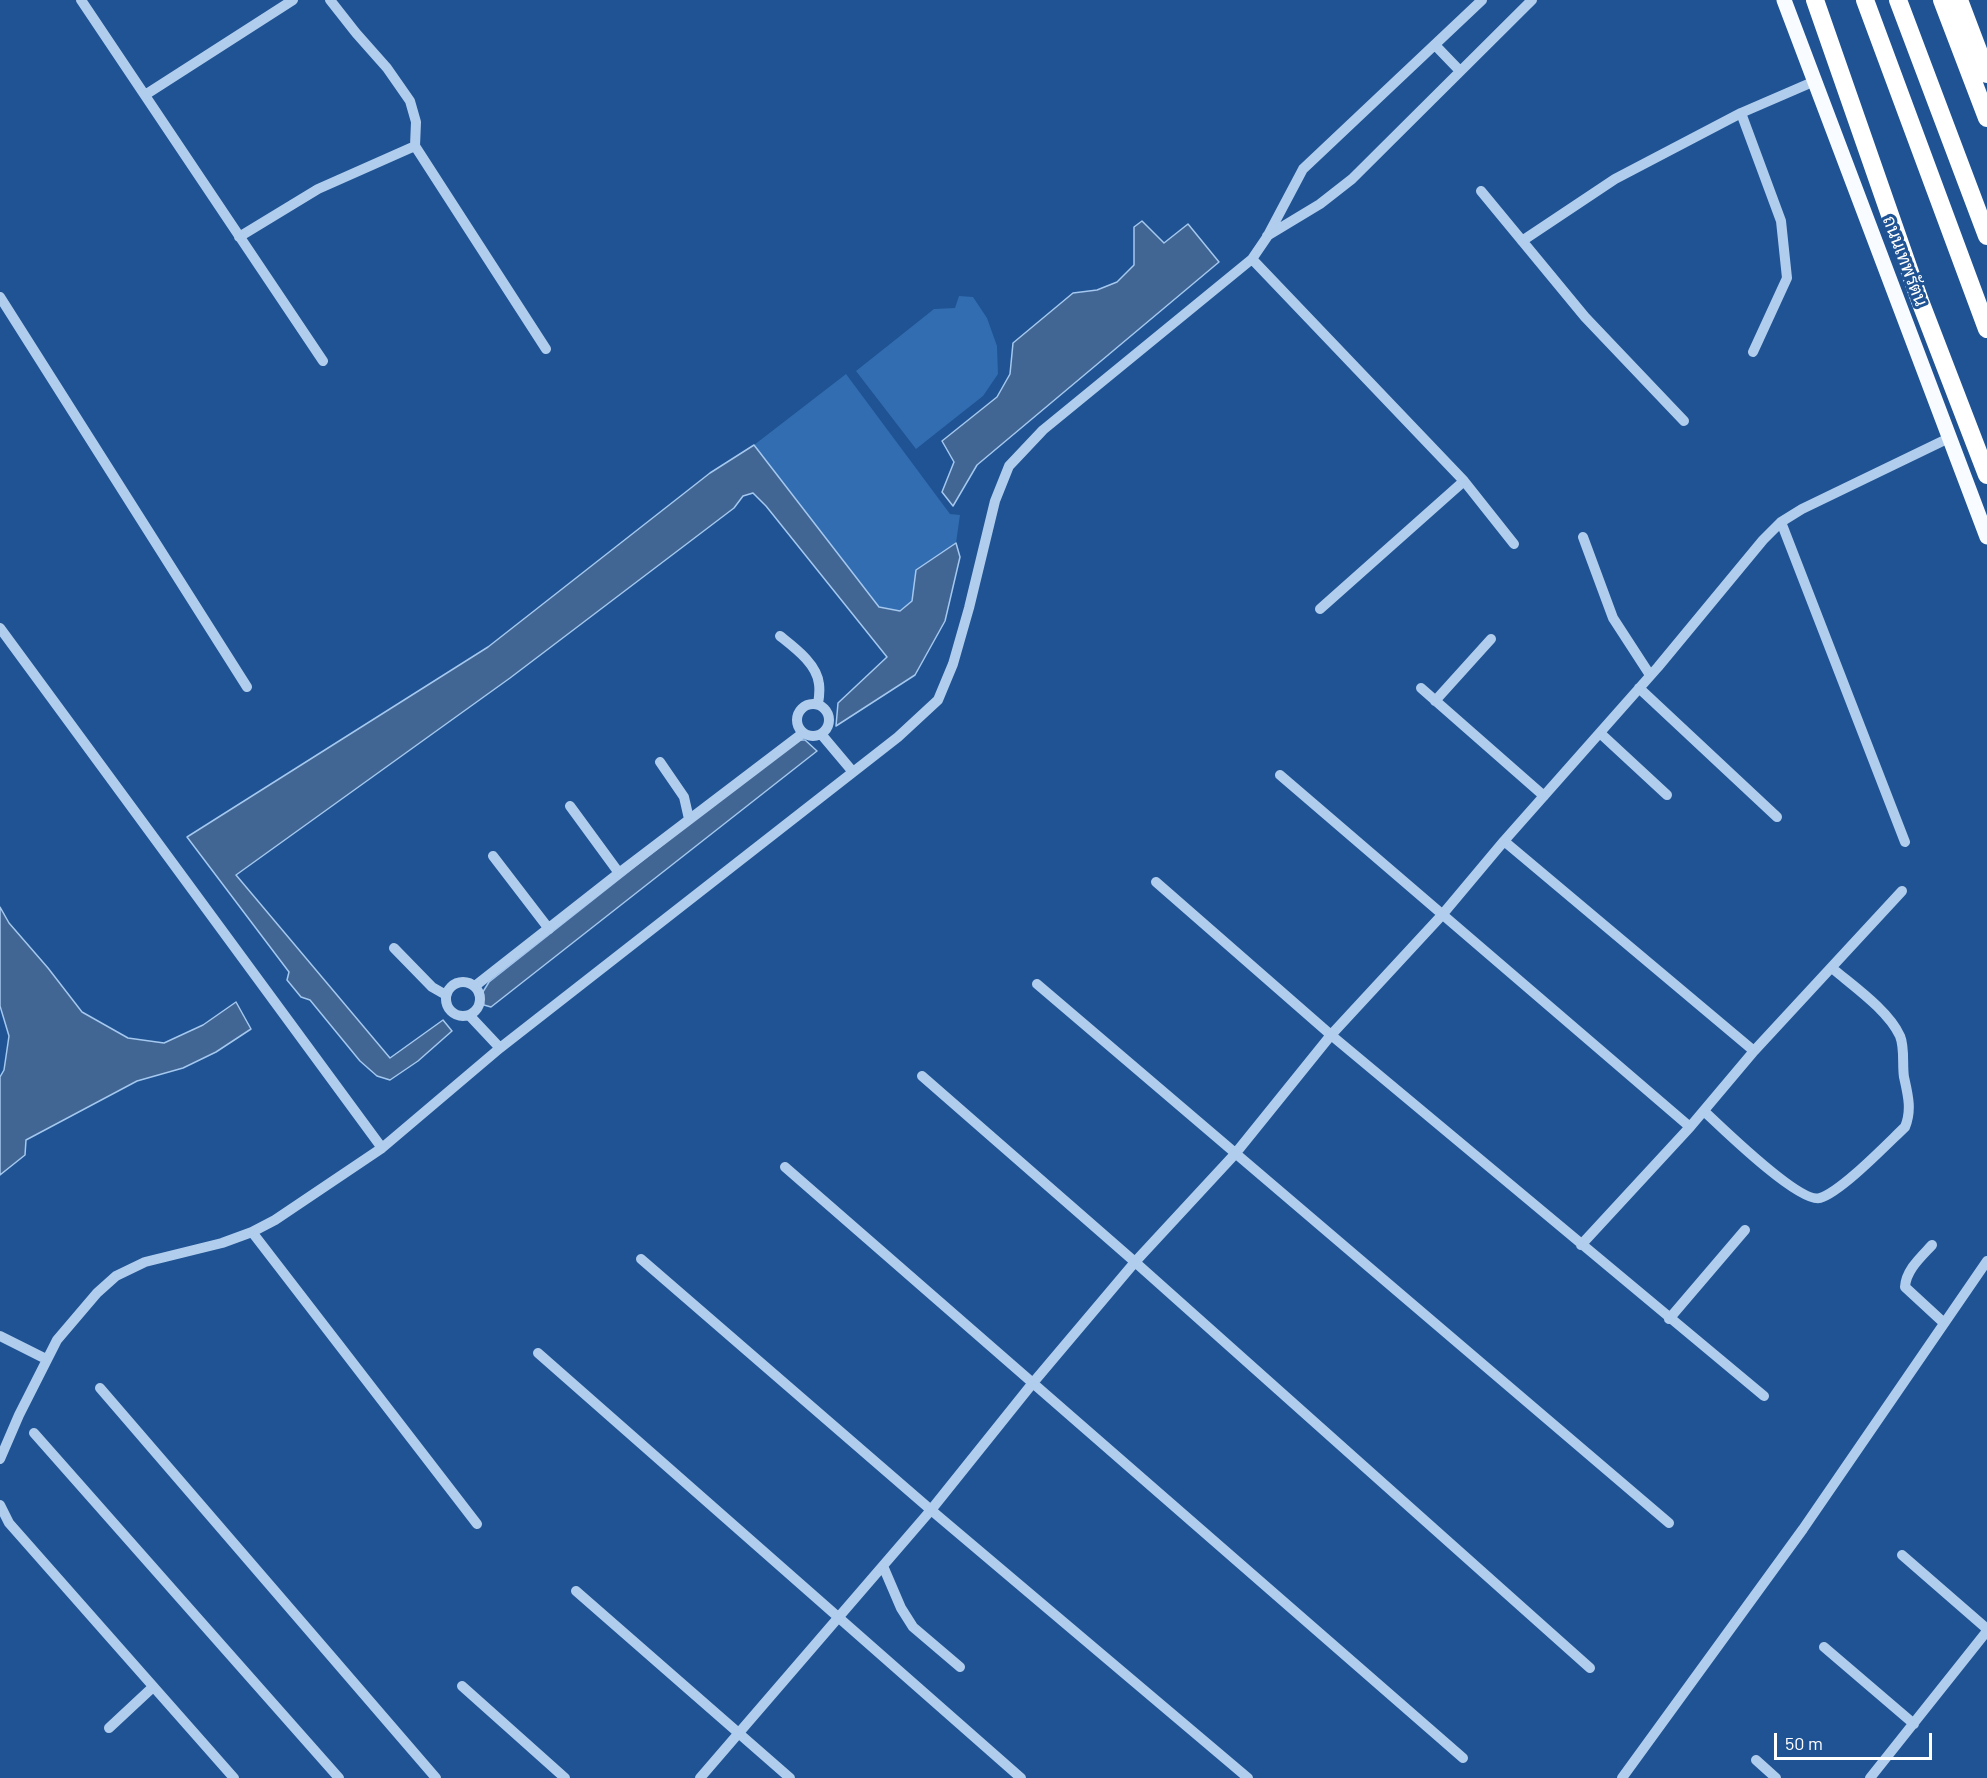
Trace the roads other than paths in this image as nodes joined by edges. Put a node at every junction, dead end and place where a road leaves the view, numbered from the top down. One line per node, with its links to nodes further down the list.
1 (81, 0): 16 (street)
2 (293, 0): 16 (street)
3 (330, 0): 19 (street)
4 (1482, 0): 12 (street)
5 (1532, 0): 13 (street)
6 (1784, 0): 15 (main road, ถนนเทพรัตน)
7 (1815, 0): 33 (highway)
8 (1865, 0): 27 (highway)
9 (1898, 0): 21 (highway)
10 (1942, 0): 18 (highway)
11 (1959, 0): 14 (highway)
12 (1435, 45): 13 (street); 23 (street)
13 (1460, 71): 23 (street)
14 (1987, 74)
15 (1815, 81): 17 (street); 32 (main road, ถนนเทพรัตน)
16 (145, 95): 22 (street)
17 (1741, 113): 24 (street); 29 (street)
18 (1987, 118)
19 (415, 146): 22 (street); 28 (street)
20 (1481, 191): 24 (street)
21 (1987, 236)
22 (239, 237): 30 (street)
23 (1267, 237): 25 (street)
24 (1522, 241): 31 (street)
25 (1252, 259): 34 (street); 53 (street)
26 (0, 297): 44 (street)
27 (1987, 329)
28 (546, 349)
29 (1753, 352)
30 (323, 362)
31 (1684, 421)
32 (1949, 438): 35 (street); 37 (main road, ถนนเทพรัตน)
33 (1986, 469)
34 (1464, 481): 38 (street); 39 (street)
35 (1780, 522): 43 (street); 61 (street)
36 (1583, 537): 43 (street)
37 (1987, 537)
38 (1514, 544)
39 (1320, 609)
40 (0, 628): 80 (street)
41 (780, 636): 48 (street)
42 (1491, 639): 47 (street)
43 (1650, 675): 46 (street)
44 (247, 687)
45 (1421, 688): 47 (street)
46 (1639, 688): 50 (street); 58 (street)
47 (1435, 701): 56 (street)
48 (818, 704): 49 (street); 51 (street)
49 (803, 733): 51 (street); 59 (street)
50 (1600, 733): 55 (street); 56 (street)
51 (821, 734): 53 (street)
52 (660, 762): 59 (street)
53 (853, 772): 75 (street)
54 (1280, 775): 66 (street)
55 (1668, 795)
56 (1544, 796): 60 (street)
57 (570, 806): 63 (street)
58 (1777, 817)
59 (689, 819): 63 (street)
60 (1504, 841): 66 (street); 76 (street)
61 (1905, 842)
62 (493, 855): 67 (street)
63 (619, 873): 67 (street)
64 (1156, 882): 74 (street)
65 (1902, 891): 69 (street)
66 (1442, 915): 74 (street); 79 (street)
67 (549, 929): 71 (street)
68 (394, 948): 72 (street)
69 (1832, 968): 76 (street); 78 (street)
70 (1037, 984): 81 (street)
71 (475, 987): 72 (street); 73 (street)
72 (446, 995): 73 (street)
73 (469, 1015): 75 (street)
74 (1331, 1035): 81 (street); 85 (street)
75 (500, 1048): 80 (street)
76 (1754, 1051): 78 (street)
77 (922, 1076): 89 (street)
78 (1704, 1111): 79 (street)
79 (1690, 1127): 85 (street)
80 (382, 1148): 84 (street)
81 (1235, 1154): 89 (street); 102 (street)
82 (785, 1167): 95 (street)
83 (1745, 1230): 90 (street)
84 (252, 1232): 94 (street); 103 (street)
85 (1581, 1245): 90 (street)
86 (1932, 1245): 91 (street)
87 (640, 1259): 101 (street)
88 (1987, 1261): 91 (street)
89 (1135, 1262): 95 (street); 111 (street)
90 (1669, 1319): 97 (street)
91 (1944, 1323): 127 (street)
92 (0, 1336): 94 (street)
93 (538, 1353): 107 (street)
94 (46, 1359): 99 (street)
95 (1032, 1384): 101 (street); 117 (street)
96 (100, 1388): 121 (street)
97 (1764, 1396)
98 (34, 1433): 120 (street)
99 (0, 1459)
100 (0, 1505): 113 (street)
101 (931, 1510): 105 (street); 126 (street)
102 (1669, 1523)
103 (477, 1524)
104 (1902, 1555): 108 (street)
105 (883, 1566): 107 (street); 110 (street)
106 (576, 1592): 116 (street)
107 (838, 1618): 116 (street); 125 (street)
108 (1987, 1630): 114 (street)
109 (1824, 1647): 114 (street)
110 (960, 1667)
111 (1590, 1668)
112 (462, 1686): 122 (street)
113 (153, 1687): 115 (street); 119 (street)
114 (1914, 1724): 129 (street)
115 (109, 1728)
116 (738, 1732): 123 (street); 124 (street)
117 (1463, 1758)
118 (1756, 1760): 128 (street)
119 (234, 1778)
120 (339, 1778)
121 (436, 1778)
122 (564, 1778)
123 (700, 1778)
124 (790, 1778)
125 (1021, 1778)
126 (1248, 1778)
127 (1622, 1778)
128 (1776, 1778)
129 (1870, 1778)

